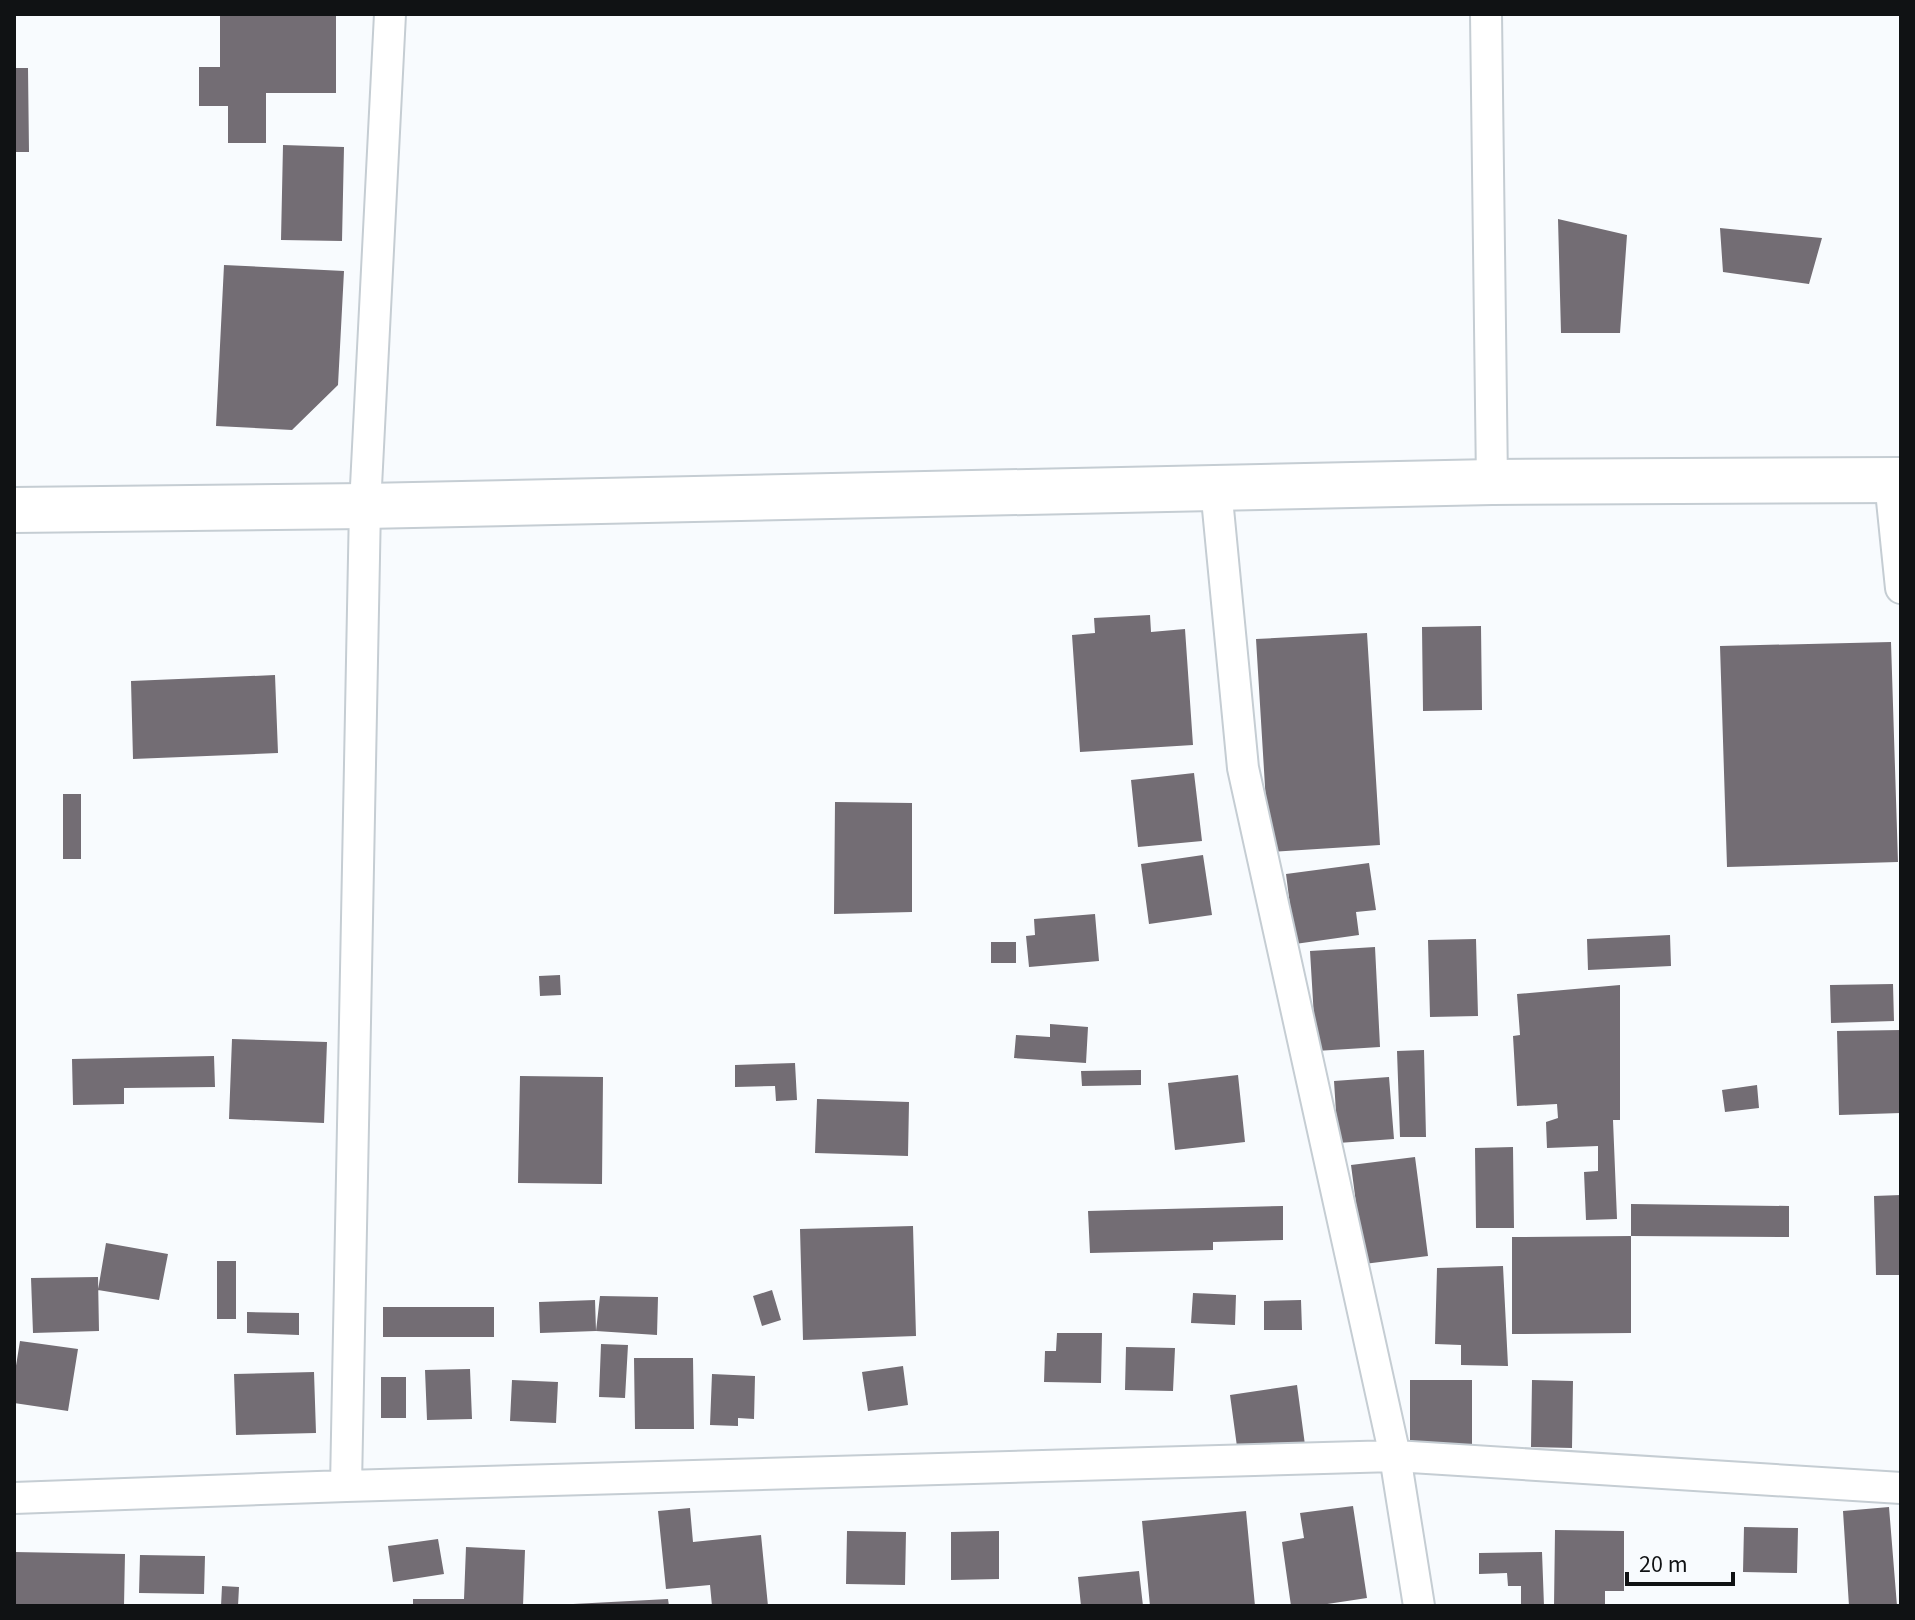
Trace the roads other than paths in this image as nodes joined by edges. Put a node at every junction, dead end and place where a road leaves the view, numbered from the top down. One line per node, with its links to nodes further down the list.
1 (390, 14): 6 (street)
2 (1486, 14): 4 (street)
3 (1895, 481): 4 (main road); 8 (street)
4 (1492, 482): 5 (main road)
5 (1216, 488): 6 (main road); 9 (street)
6 (365, 506): 7 (main road); 10 (street)
7 (14, 510)
8 (1901, 588)
9 (1395, 1456): 10 (street); 11 (street); 13 (street)
10 (346, 1486): 12 (street)
11 (1901, 1488)
12 (14, 1498)
13 (1419, 1606)

